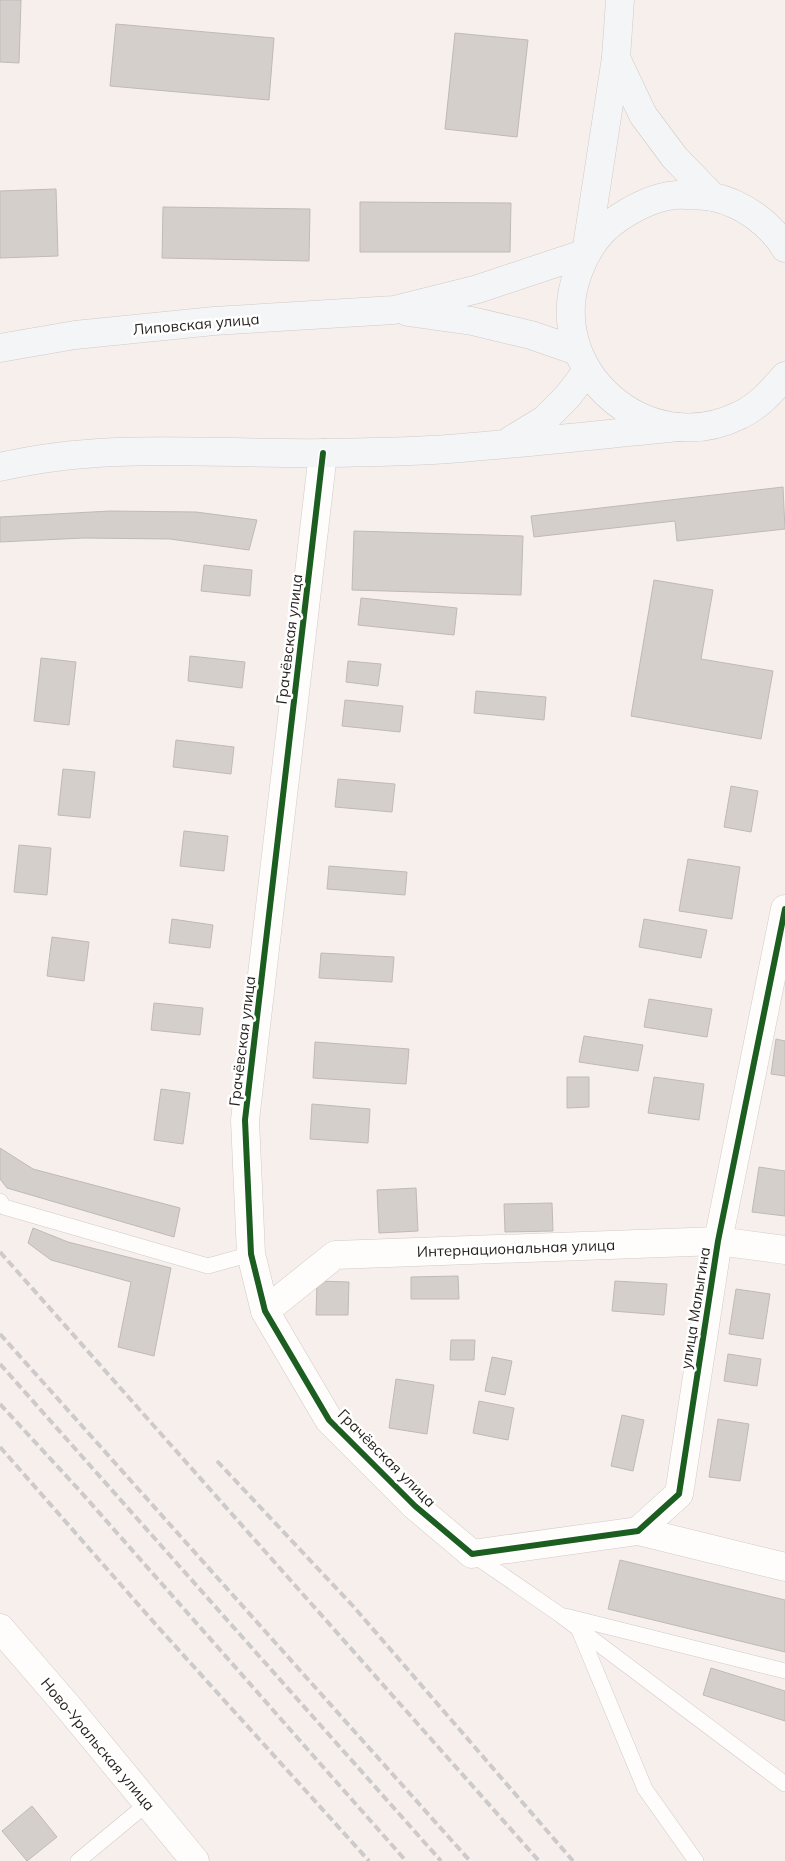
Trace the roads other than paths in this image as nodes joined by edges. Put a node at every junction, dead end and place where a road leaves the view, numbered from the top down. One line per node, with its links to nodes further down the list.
1 (620, 0): 2 (main road)
2 (616, 58): 3 (main road); 5 (main road)
3 (713, 197): 4 (main road); 5 (main road)
4 (783, 242)
5 (586, 253): 6 (main road, Липовская улица); 8 (main road)
6 (394, 310): 7 (main road, Липовская улица); 8 (main road, Липовская улица)
7 (0, 348)
8 (582, 361): 10 (main road); 11 (main road)
9 (785, 376): 10 (main road)
10 (680, 427): 11 (main road)
11 (507, 443): 12 (main road)
12 (323, 453): 13 (main road); 18 (street, Грачёвская улица)
13 (0, 467)
14 (785, 909): 16 (street, улица Малыгина)
15 (0, 1201): 18 (lane)
16 (718, 1241): 17 (street, Интернациональная улица); 19 (street, Интернациональная улица); 20 (street, улица Малыгина)
17 (785, 1250)
18 (251, 1254): 19 (street, Грачёвская улица)
19 (265, 1311): 21 (street, Грачёвская улица)
20 (638, 1531): 21 (street); 22 (street)
21 (472, 1554): 23 (lane)
22 (785, 1567)
23 (559, 1614): 25 (lane); 26 (lane)
24 (0, 1628): 28 (street, Ново-Уральская улица)
25 (578, 1629): 27 (lane); 31 (lane)
26 (785, 1671)
27 (785, 1784)
28 (148, 1803): 29 (lane); 30 (street, Ново-Уральская улица)
29 (78, 1861)
30 (195, 1861)
31 (696, 1861)

